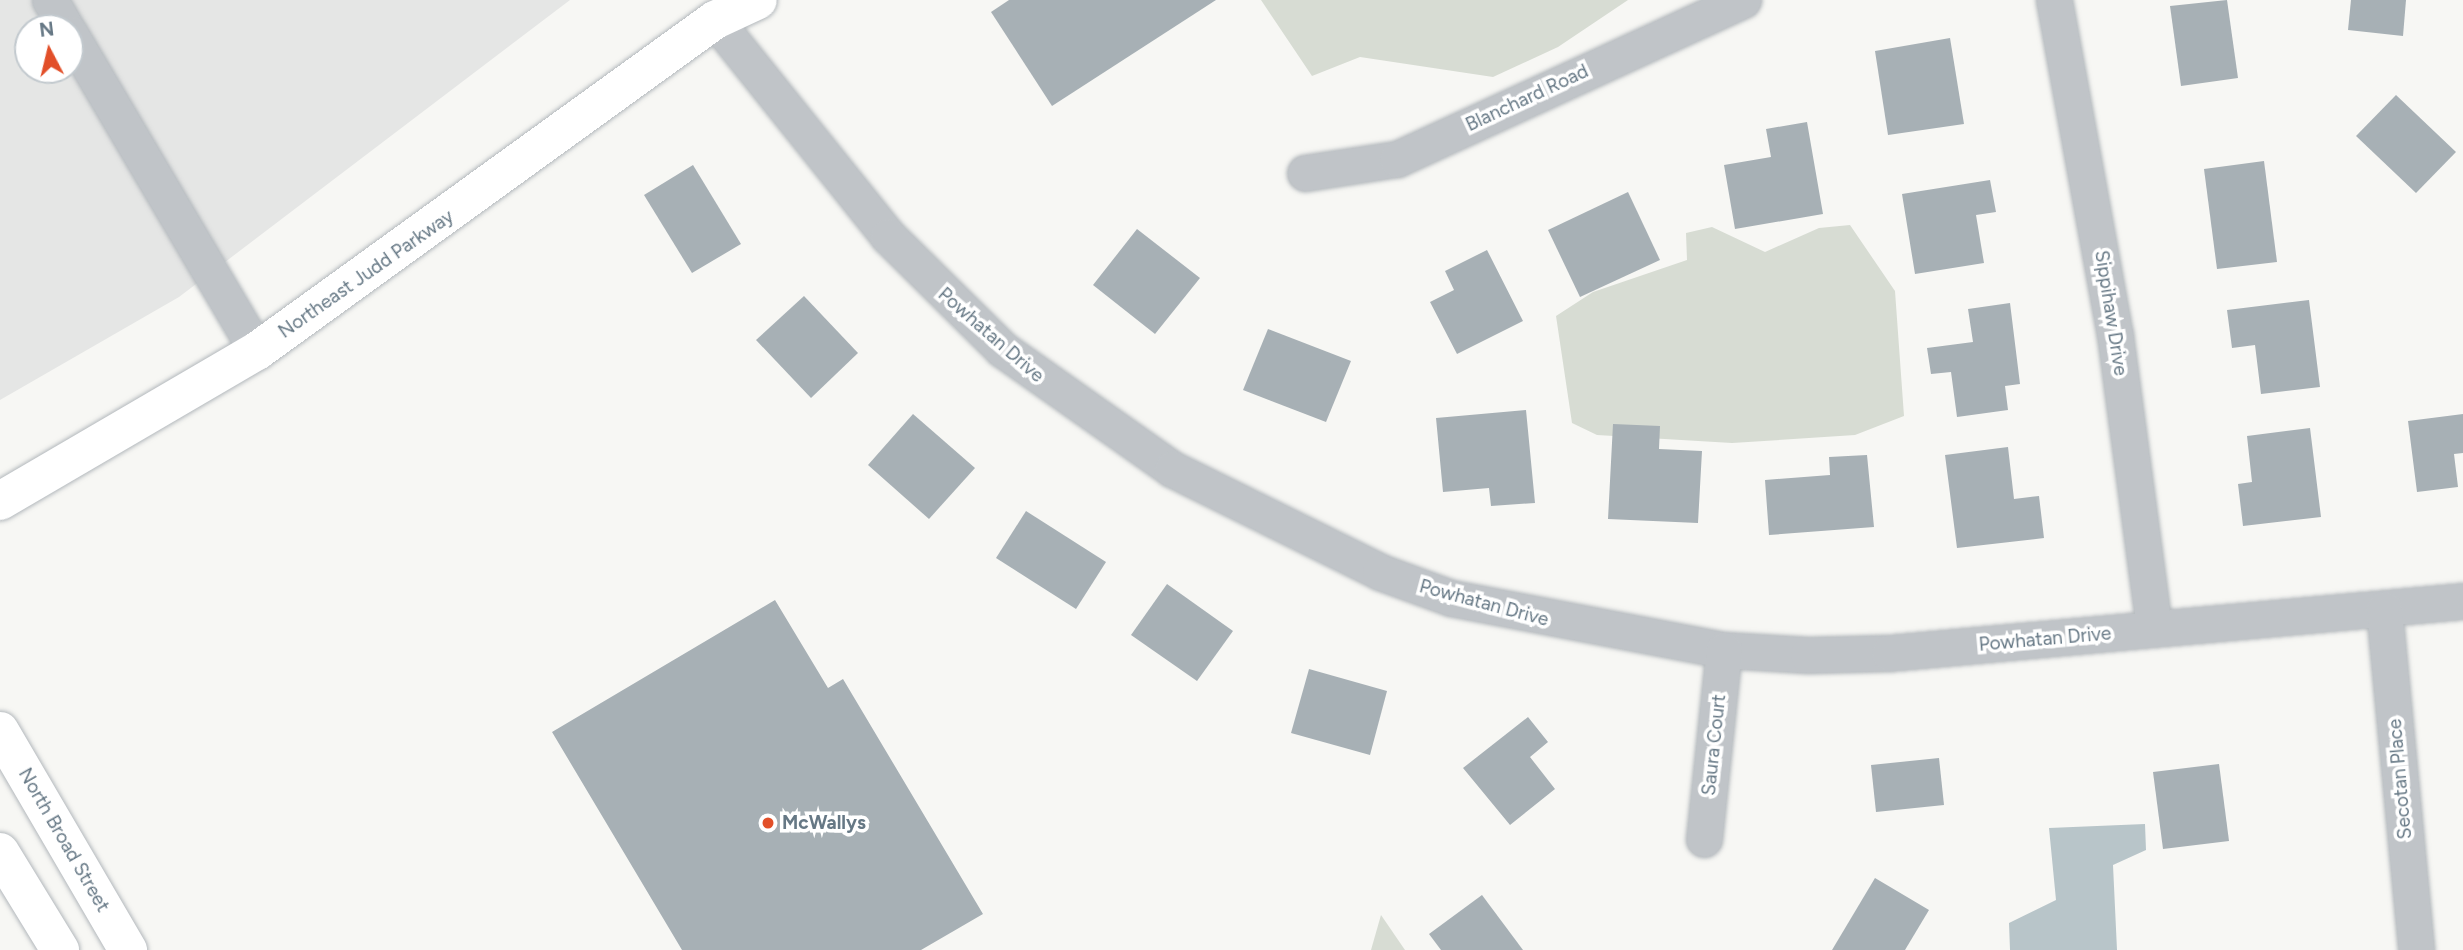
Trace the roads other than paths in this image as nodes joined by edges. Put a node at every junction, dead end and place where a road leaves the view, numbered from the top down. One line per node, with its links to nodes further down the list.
1 (758, 0): 4 (main road, Northeast Judd Parkway)
2 (1743, 0): 6 (street, Blanchard Road)
3 (2054, 0): 11 (street, Sippihaw Drive)
4 (724, 10): 7 (main road, Northeast Judd Parkway); 12 (street, Powhatan Drive)
5 (84, 58): 7 (street)
6 (1305, 173)
7 (257, 351): 8 (main road, Northeast Judd Parkway)
8 (0, 501)
9 (2463, 601): 10 (street, Powhatan Drive)
10 (2384, 608): 11 (street, Powhatan Drive); 18 (street, Secotan Place)
11 (2154, 628): 12 (street, Powhatan Drive)
12 (1724, 650): 14 (street, Saura Court)
13 (0, 731): 17 (main road, North Broad Street)
14 (1704, 839)
15 (0, 852): 16 (main road)
16 (60, 950)
17 (128, 950)
18 (2416, 950)

